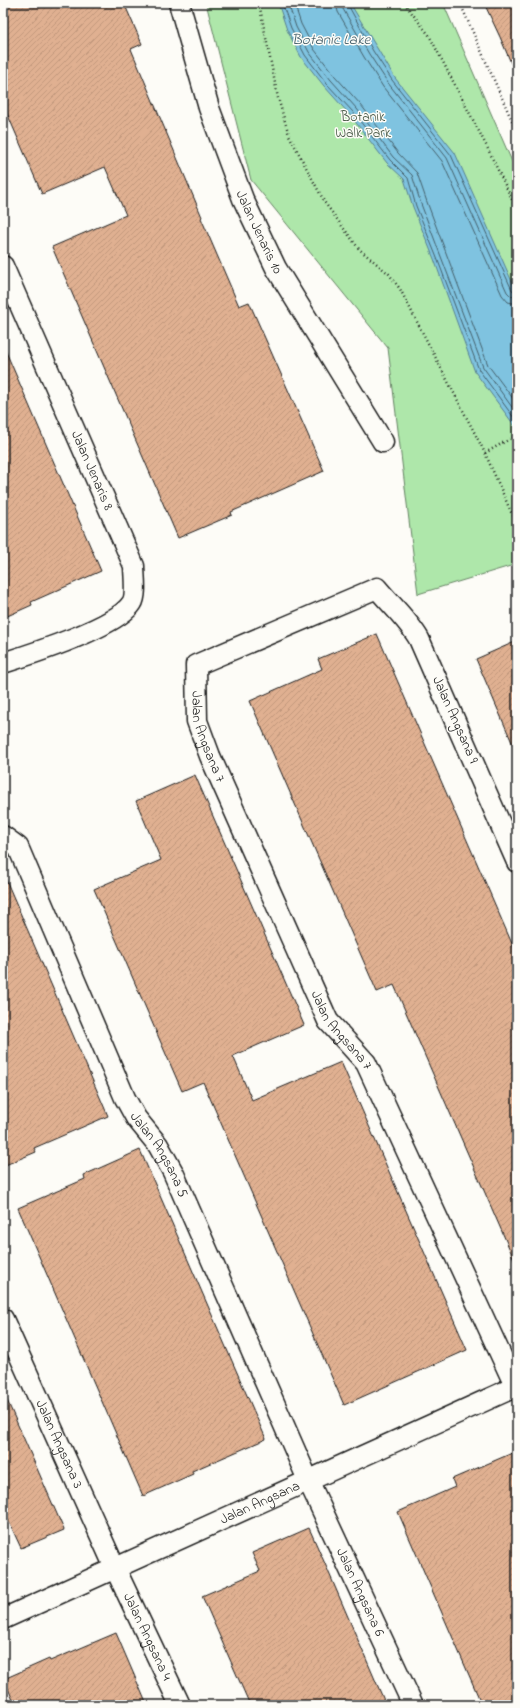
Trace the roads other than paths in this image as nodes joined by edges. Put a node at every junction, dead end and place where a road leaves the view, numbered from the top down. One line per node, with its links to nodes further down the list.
1 (179, 3): 3 (street, Jalan Jenaris 10)
2 (3, 266): 5 (street, Jalan Jenaris 8)
3 (383, 442)
4 (377, 588): 7 (street, Jalan Angsana 9); 9 (street, Jalan Angsana 7)
5 (3, 664)
6 (3, 836): 10 (street, Jalan Angsana 5)
7 (517, 862)
8 (3, 1319): 11 (street, Jalan Angsana 3)
9 (516, 1388): 10 (street, Jalan Angsana)
10 (308, 1480): 11 (street, Jalan Angsana); 14 (street, Jalan Angsana 6)
11 (115, 1568): 12 (street, Jalan Angsana); 13 (street, Jalan Angsana 4)
12 (3, 1619)
13 (180, 1705)
14 (413, 1705)

